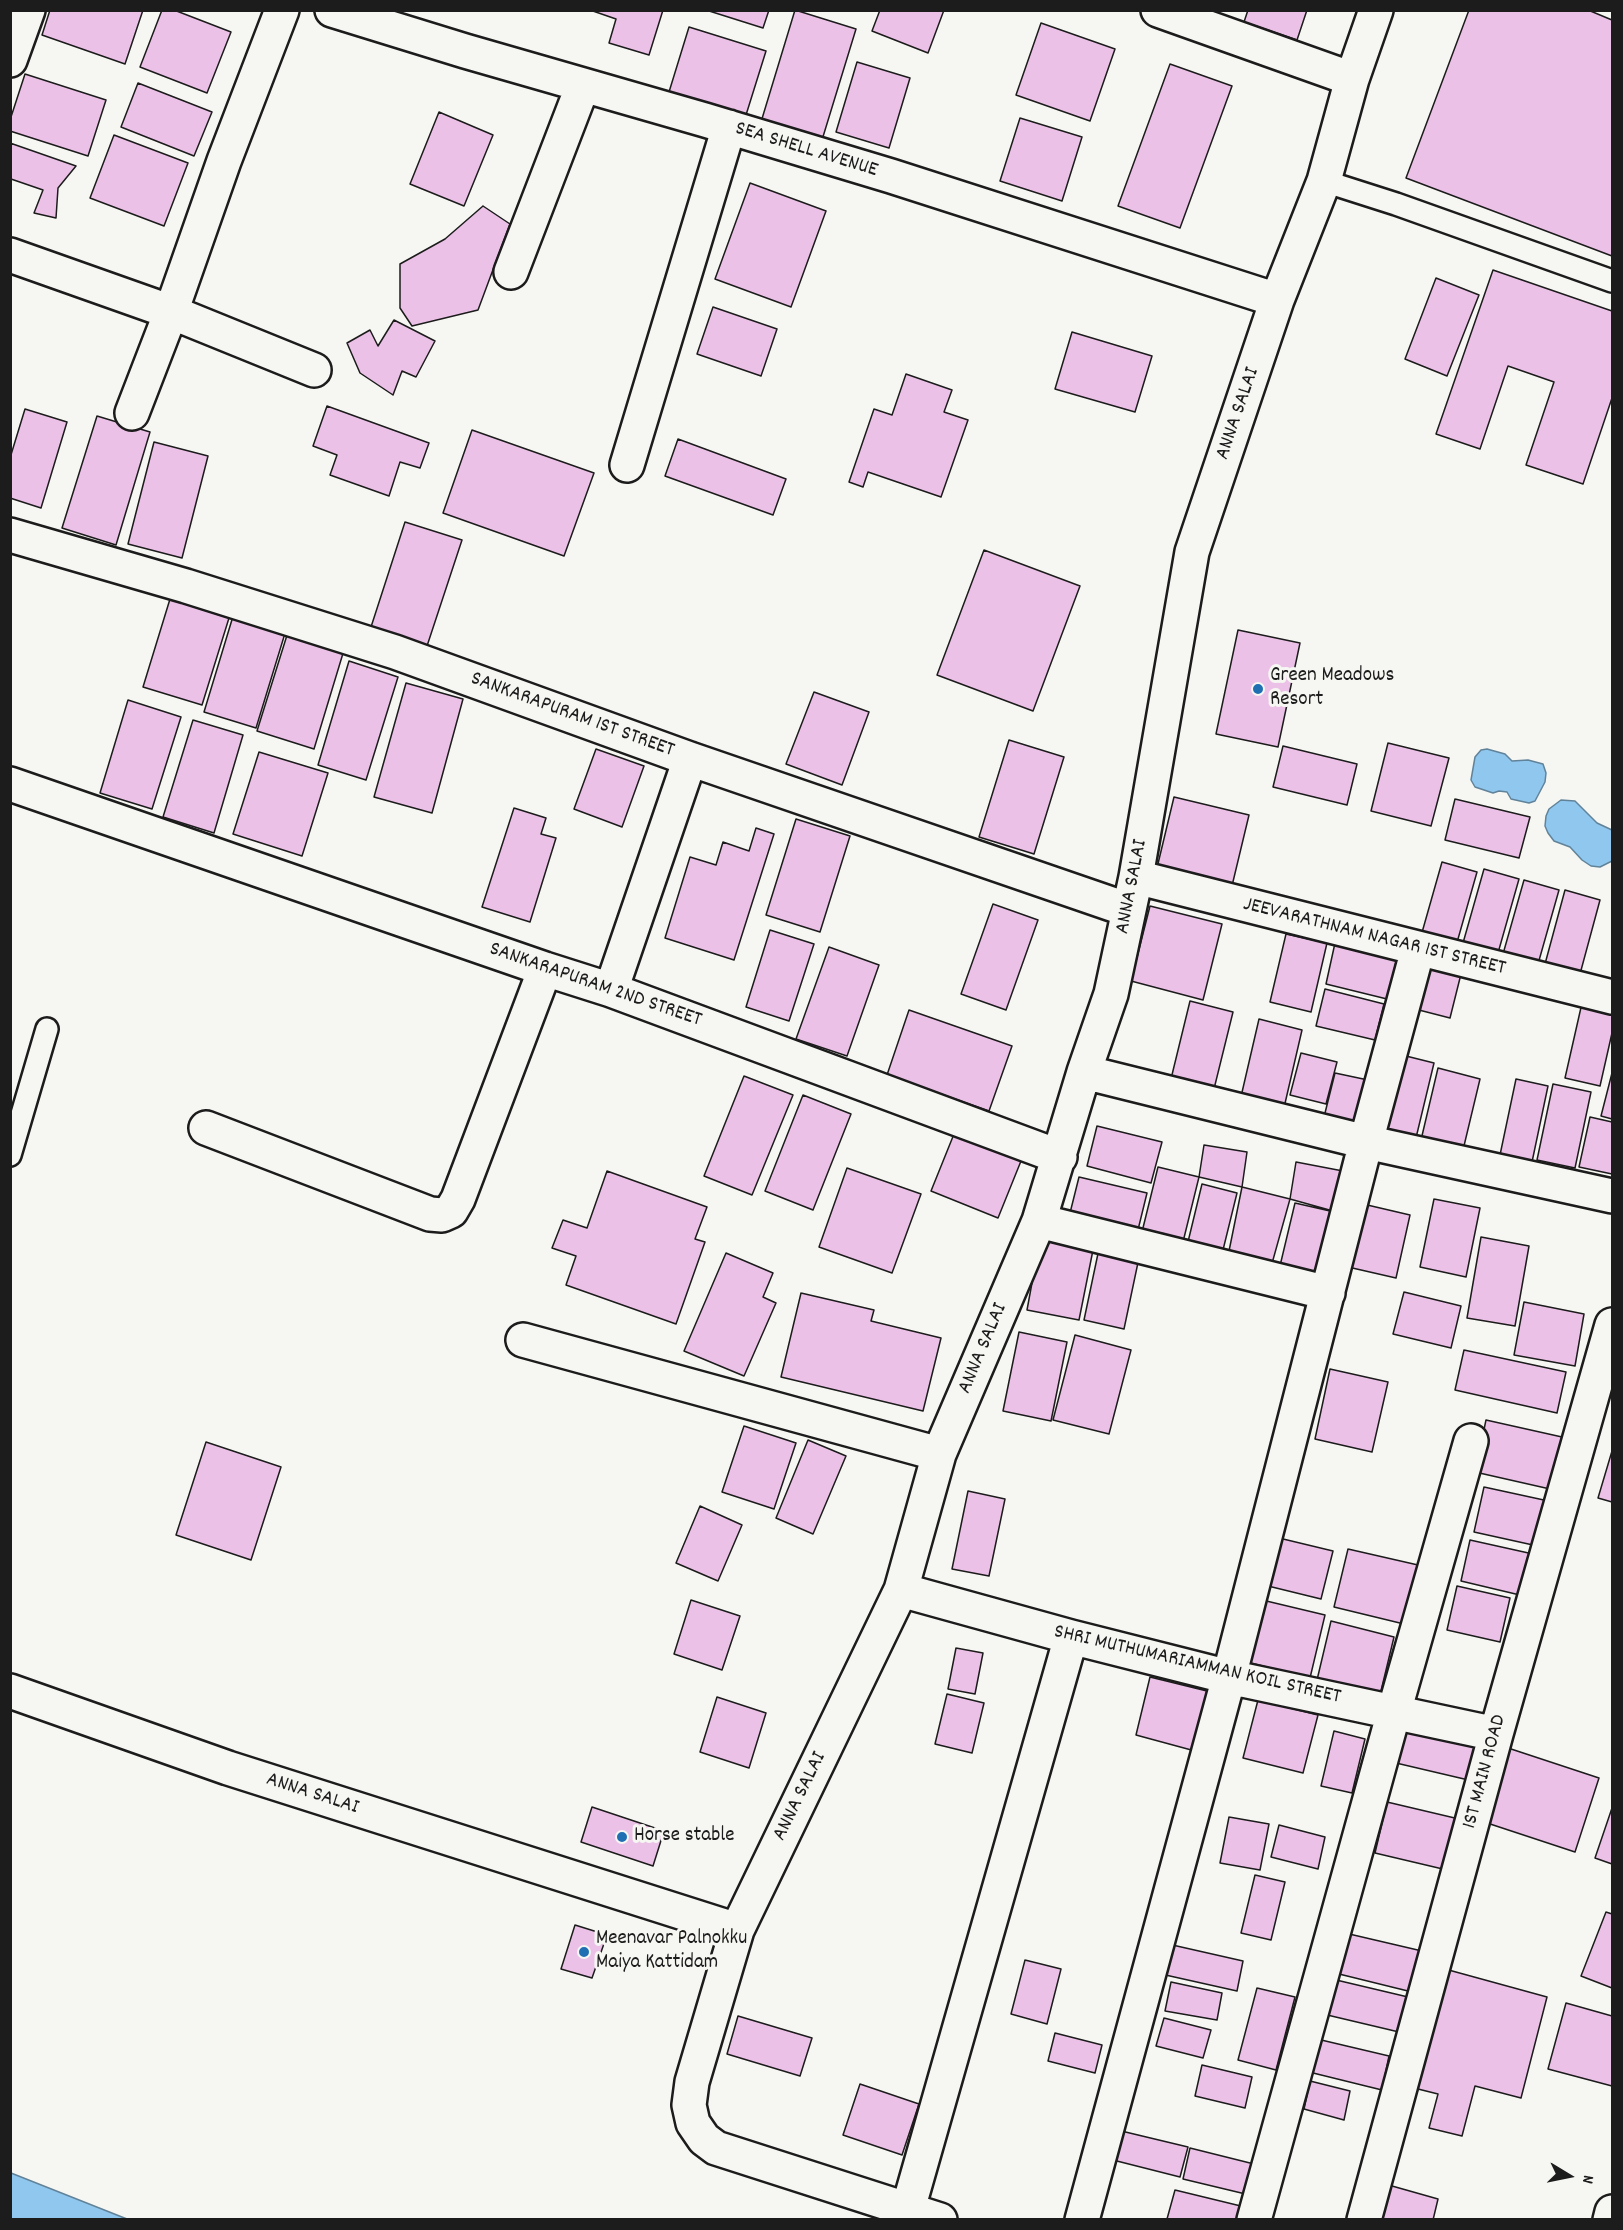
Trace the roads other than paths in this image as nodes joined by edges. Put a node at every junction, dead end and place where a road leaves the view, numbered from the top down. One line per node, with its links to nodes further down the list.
1 (28, 10): 6 (street)
2 (282, 10): 15 (street)
3 (332, 10): 8 (street, SEA SHELL AVENUE)
4 (1158, 10): 7 (street)
5 (1376, 10): 7 (street, ANNA SALAI)
6 (10, 60)
7 (1352, 79): 10 (street, ANNA SALAI)
8 (582, 85): 9 (street, SEA SHELL AVENUE); 12 (street)
9 (729, 127): 14 (street, SEA SHELL AVENUE); 18 (street)
10 (1324, 181): 13 (lane); 14 (street, ANNA SALAI)
11 (10, 255): 15 (street)
12 (511, 272)
13 (1612, 281)
14 (1277, 300): 22 (street, ANNA SALAI)
15 (171, 312): 16 (street); 17 (street)
16 (314, 370)
17 (132, 413)
18 (627, 465)
19 (10, 535): 20 (street, SANKARAPURAM 1ST STREET)
20 (690, 759): 23 (street, SANKARAPURAM 1ST STREET); 26 (street)
21 (10, 784): 25 (street, SANKARAPURAM 2ND STREET)
22 (1136, 877): 23 (street, ANNA SALAI); 24 (street, JEEVARATHNAM NAGAR 1ST STREET)
23 (1129, 910): 29 (street, ANNA SALAI)
24 (1418, 950): 27 (street, JEEVARATHNAM NAGAR 1ST STREET); 31 (street)
25 (545, 969): 26 (street, SANKARAPURAM 2ND STREET); 30 (street)
26 (611, 990): 33 (street, SANKARAPURAM 2ND STREET)
27 (1612, 997)
28 (47, 1029): 32 (lane)
29 (1084, 1072): 31 (street); 33 (street, ANNA SALAI)
30 (206, 1128)
31 (1366, 1142): 34 (street); 36 (street)
32 (10, 1155)
33 (1060, 1157): 35 (street, ANNA SALAI)
34 (1612, 1196)
35 (1039, 1221): 36 (street); 40 (street, ANNA SALAI)
36 (1328, 1293): 43 (street)
37 (1612, 1325): 46 (street, 1ST MAIN ROAD)
38 (523, 1340): 40 (street)
39 (1471, 1441): 45 (street)
40 (939, 1454): 41 (street, ANNA SALAI)
41 (901, 1590): 42 (street, SHRI MUTHUMARIAMMAN KOIL STREET); 47 (street, ANNA SALAI)
42 (1071, 1637): 43 (street, SHRI MUTHUMARIAMMAN KOIL STREET); 48 (street)
43 (1229, 1677): 45 (street, SHRI MUTHUMARIAMMAN KOIL STREET); 51 (street)
44 (10, 1691): 47 (street, ANNA SALAI)
45 (1394, 1712): 46 (street, SHRI MUTHUMARIAMMAN KOIL STREET); 52 (street)
46 (1496, 1734): 53 (street, 1ST MAIN ROAD)
47 (737, 1930): 48 (street)
48 (908, 2209): 50 (street)
49 (1612, 2212): 54 (street)
50 (940, 2220)
51 (1082, 2220)
52 (1254, 2220)
53 (1364, 2220)
54 (1610, 2220)

